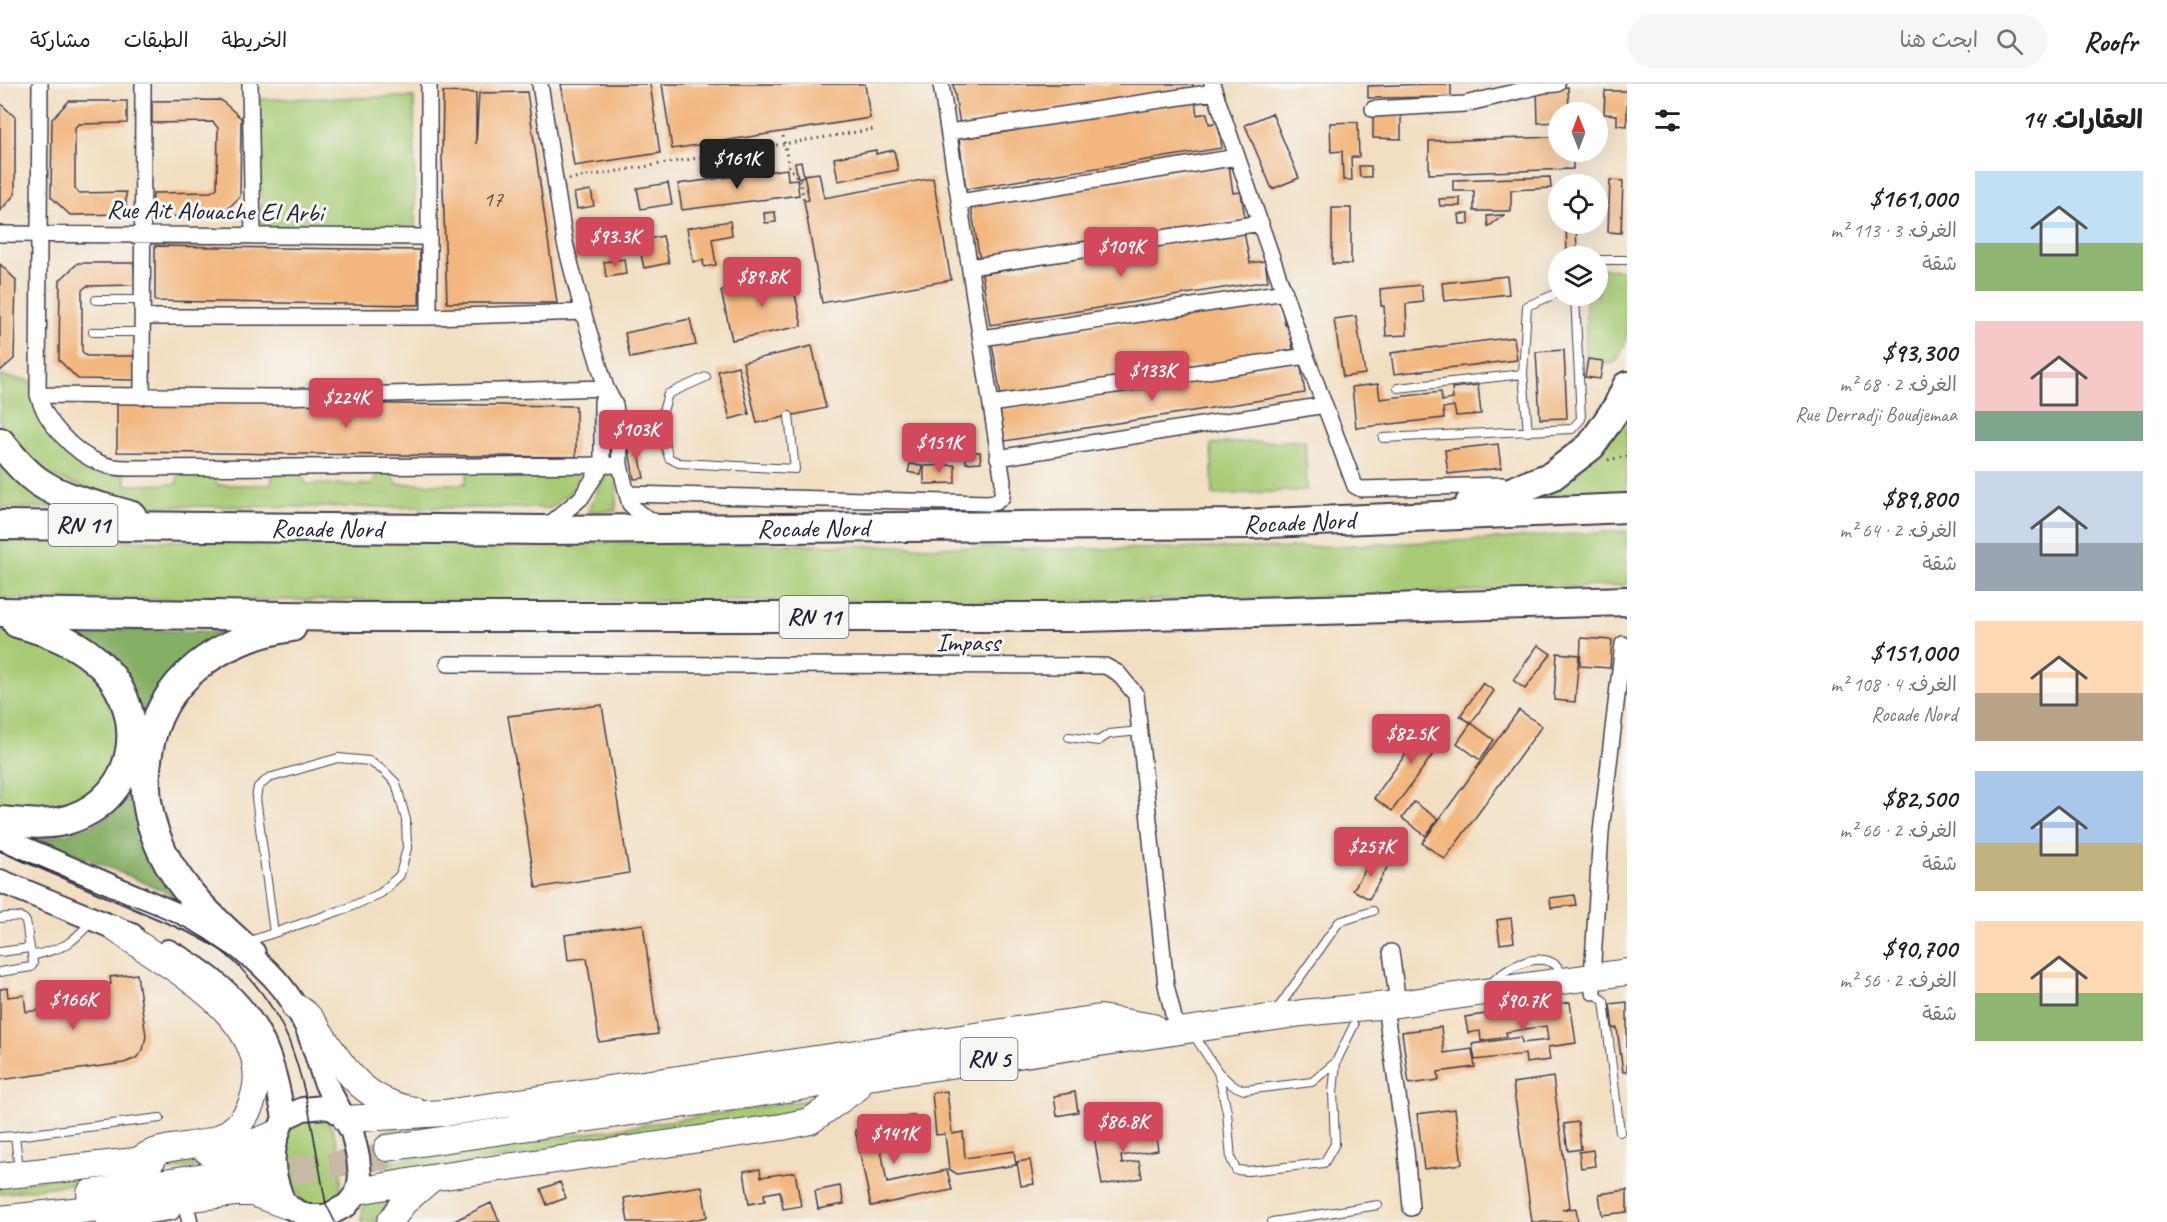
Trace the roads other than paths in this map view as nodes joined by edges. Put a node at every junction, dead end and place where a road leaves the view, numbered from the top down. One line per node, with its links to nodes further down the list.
1 (40, 84): 15 (street)
2 (143, 84): 16 (street)
3 (250, 84): 17 (street)
4 (429, 84): 18 (street)
5 (540, 84): 27 (street)
6 (942, 84): 10 (street)
7 (1557, 84): 9 (street)
8 (1213, 88): 10 (street); 11 (street)
9 (1373, 109)
10 (949, 132): 12 (street)
11 (1237, 157): 12 (street); 13 (street)
12 (960, 202): 21 (street)
13 (1261, 223): 21 (street); 22 (street)
14 (0, 234): 15 (street, Rue Ait Alouache El Arbi)
15 (39, 234): 16 (street, Rue Ait Alouache El Arbi); 38 (street)
16 (142, 234): 17 (street, Rue Ait Alouache El Arbi); 25 (street)
17 (253, 236): 18 (street, Rue Ait Alouache El Arbi)
18 (429, 237): 28 (street)
19 (1608, 260): 20 (lane)
20 (1627, 260)
21 (970, 267): 31 (street)
22 (1285, 292): 31 (street); 32 (street)
23 (1548, 297): 33 (lane)
24 (96, 300): 25 (lane)
25 (142, 300): 29 (street)
26 (1575, 306): 46 (lane)
27 (583, 312): 28 (street); 36 (street)
28 (429, 316): 29 (street)
29 (142, 324): 30 (lane); 39 (street)
30 (93, 332)
31 (982, 338): 40 (street)
32 (1306, 356): 40 (street); 41 (street)
33 (1523, 374): 37 (lane); 46 (lane)
34 (706, 376): 43 (lane)
35 (1627, 386): 52 (highway)
36 (606, 388): 39 (street); 44 (street); 45 (street)
37 (1398, 388)
38 (38, 395): 39 (street); 50 (street)
39 (142, 397)
40 (991, 404): 49 (street)
41 (1325, 405): 49 (street); 52 (street)
42 (789, 416): 43 (lane)
43 (659, 425): 45 (lane)
44 (603, 430): 45 (lane); 50 (street)
45 (619, 431): 51 (street)
46 (1528, 432): 47 (lane)
47 (1383, 438)
48 (0, 442): 57 (highway)
49 (998, 458): 53 (street)
50 (602, 465): 51 (street); 59 (street)
51 (620, 465): 53 (street)
52 (1535, 483): 55 (highway)
53 (627, 494): 58 (street)
54 (1627, 508): 55 (highway, Rocade Nord / RN 11)
55 (1417, 517): 58 (highway, Rocade Nord / RN 11)
56 (0, 525): 57 (highway, Rocade Nord / RN 11)
57 (166, 526): 59 (highway, Rocade Nord / RN 11)
58 (685, 529): 59 (highway, Rocade Nord / RN 11)
59 (542, 530)
60 (1627, 601): 62 (highway, RN 11)
61 (0, 612): 62 (highway, RN 11)
62 (358, 617): 77 (highway)
63 (0, 618): 69 (highway)
64 (1623, 644): 66 (street)
65 (448, 664): 67 (street, Impass)
66 (1622, 690): 82 (street)
67 (1140, 731): 68 (lane); 87 (street, Impass)
68 (1068, 737)
69 (0, 821)
70 (0, 838): 77 (main road)
71 (0, 881): 74 (main road)
72 (1373, 911): 85 (lane)
73 (0, 918): 79 (lane)
74 (93, 919): 75 (main road); 79 (lane)
75 (116, 930): 95 (main road); 99 (highway)
76 (274, 933): 76 (lane); 77 (lane)
77 (245, 949): 83 (main road)
78 (0, 952): 79 (lane)
79 (31, 952): 81 (lane)
80 (1390, 952): 84 (street)
81 (0, 972)
82 (1607, 977): 84 (highway, RN 5); 84 (highway, RN 5); 96 (lane)
83 (295, 1007): 91 (highway); 93 (main road)
84 (1392, 1012): 85 (highway, RN 5); 86 (highway, RN 5); 107 (street)
85 (1271, 1017): 87 (highway, RN 5)
86 (1354, 1025): 87 (highway, RN 5); 88 (lane)
87 (1187, 1036): 89 (lane); 90 (highway, RN 5); 90 (highway, RN 5); 91 (highway)
88 (1336, 1062): 89 (lane); 89 (lane)
89 (1218, 1072)
90 (857, 1088): 101 (highway, RN 5)
91 (444, 1113): 94 (highway)
92 (160, 1118): 97 (lane)
93 (345, 1118): 94 (highway); 95 (main road); 104 (main road)
94 (384, 1118): 102 (highway)
95 (280, 1126): 103 (highway); 103 (main road)
96 (1620, 1132)
97 (15, 1136): 98 (lane); 100 (lane)
98 (0, 1137)
99 (138, 1161): 100 (highway); 103 (highway)
100 (10, 1175)
101 (431, 1178): 102 (highway, RN 5); 113 (highway)
102 (387, 1187): 104 (highway, RN 5)
103 (268, 1189): 104 (main road); 105 (highway); 108 (highway); 109 (street); 110 (highway)
104 (357, 1194): 112 (main road)
105 (0, 1204)
106 (1378, 1205): 114 (lane)
107 (1411, 1208)
108 (0, 1213)
109 (189, 1216): 111 (street)
110 (0, 1219)
111 (104, 1222)
112 (358, 1222)
113 (390, 1222)
114 (1272, 1222)

